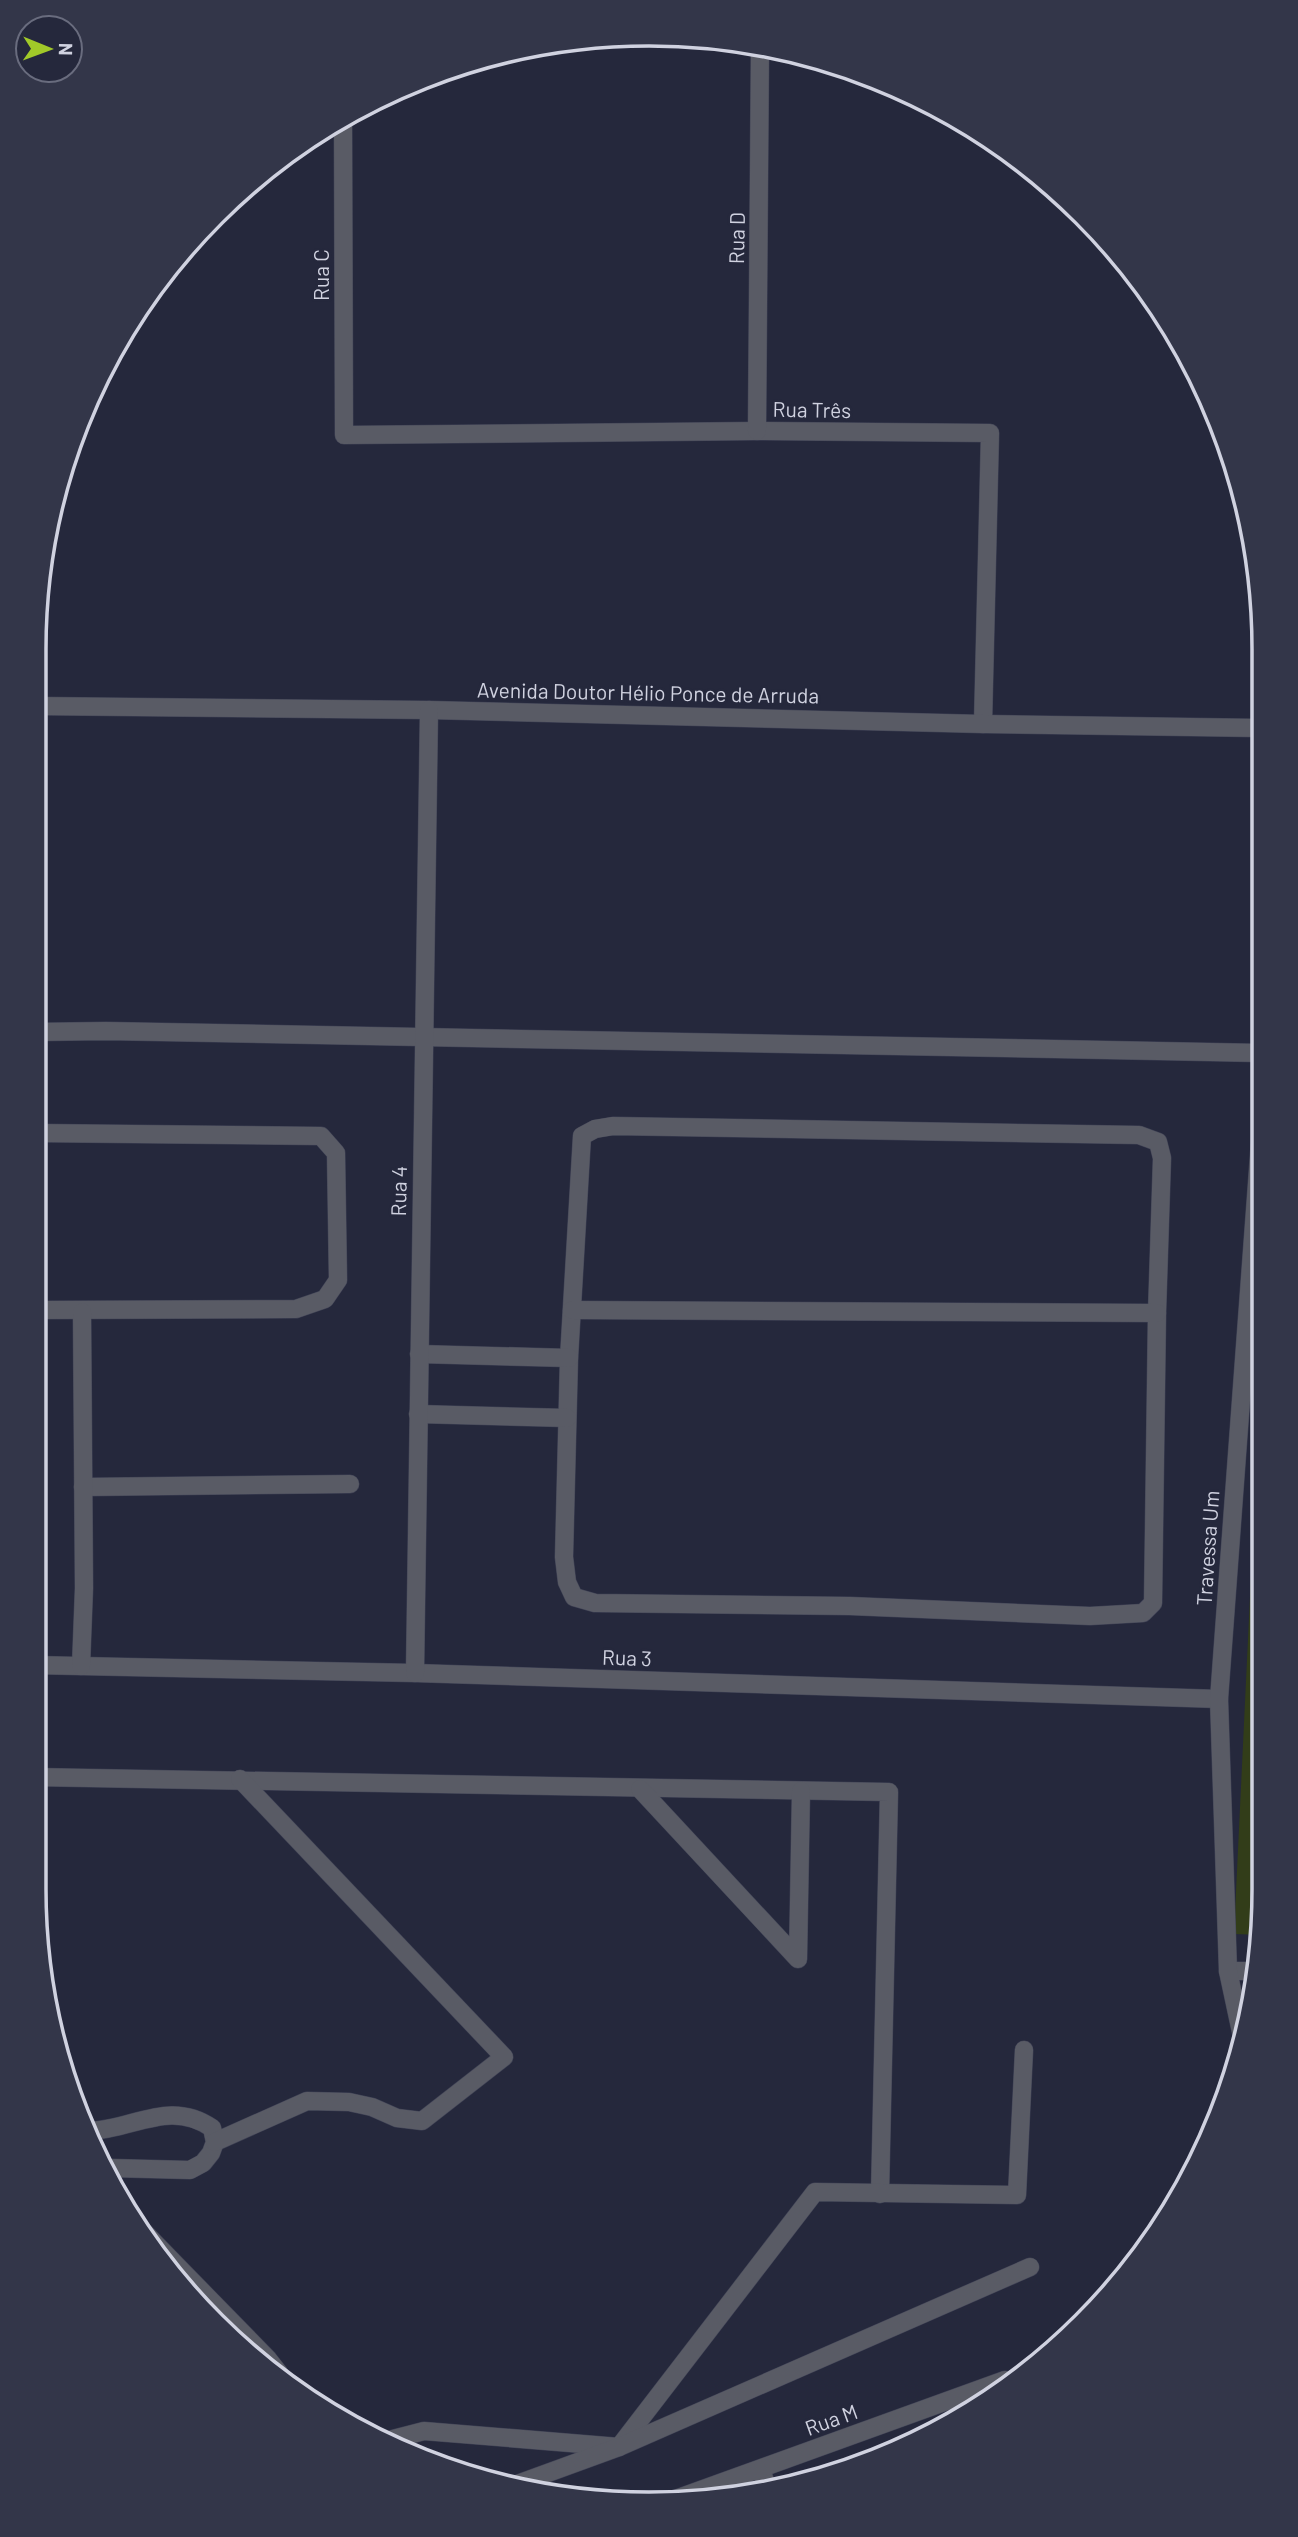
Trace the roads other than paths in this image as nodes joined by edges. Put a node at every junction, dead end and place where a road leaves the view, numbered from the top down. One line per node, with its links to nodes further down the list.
1 (760, 56): 3 (street, Rua D)
2 (343, 129): 4 (street, Rua C)
3 (757, 431): 4 (street, Rua Três); 7 (street, Rua Três)
4 (344, 435)
5 (46, 706): 6 (street, Avenida Doutor Hélio Ponce de Arruda)
6 (429, 710): 7 (street, Avenida Doutor Hélio Ponce de Arruda); 10 (street, Rua 4)
7 (983, 724): 8 (street, Avenida Doutor Hélio Ponce de Arruda)
8 (1252, 728)
9 (46, 1032): 10 (street)
10 (423, 1038): 11 (street); 18 (street, Rua 4)
11 (1252, 1053)
12 (46, 1133): 16 (street)
13 (1252, 1251): 27 (street, Travessa Um)
14 (46, 1310): 16 (street)
15 (572, 1310): 17 (street); 17 (street); 19 (street)
16 (82, 1312): 23 (street)
17 (1157, 1313): 21 (street)
18 (419, 1354): 19 (street); 20 (street, Rua 4)
19 (569, 1358): 21 (street)
20 (418, 1414): 21 (street); 26 (street, Rua 4)
21 (567, 1418)
22 (350, 1484): 23 (street)
23 (83, 1487): 25 (street)
24 (46, 1665): 25 (street, Rua 3)
25 (81, 1666): 26 (street, Rua 3)
26 (415, 1673): 27 (street, Rua 3)
27 (1219, 1699): 32 (street, Travessa Um)
28 (46, 1777): 29 (street)
29 (240, 1779): 30 (street); 37 (street)
30 (640, 1789): 31 (street); 31 (street)
31 (801, 1791): 39 (street)
32 (1228, 1971): 33 (street); 34 (street, Travessa Um)
33 (1246, 1971)
34 (1238, 2018)
35 (1024, 2049): 39 (street)
36 (96, 2131): 37 (street)
37 (215, 2142): 38 (street)
38 (115, 2168)
39 (880, 2194): 45 (street)
40 (1030, 2267): 45 (street)
41 (192, 2282): 42 (street)
42 (233, 2326)
43 (991, 2385): 46 (street, Rua M)
44 (400, 2437): 45 (street)
45 (619, 2447): 47 (street)
46 (761, 2469): 48 (street); 49 (street, Rua M)
47 (531, 2480)
48 (765, 2480)
49 (707, 2488)

